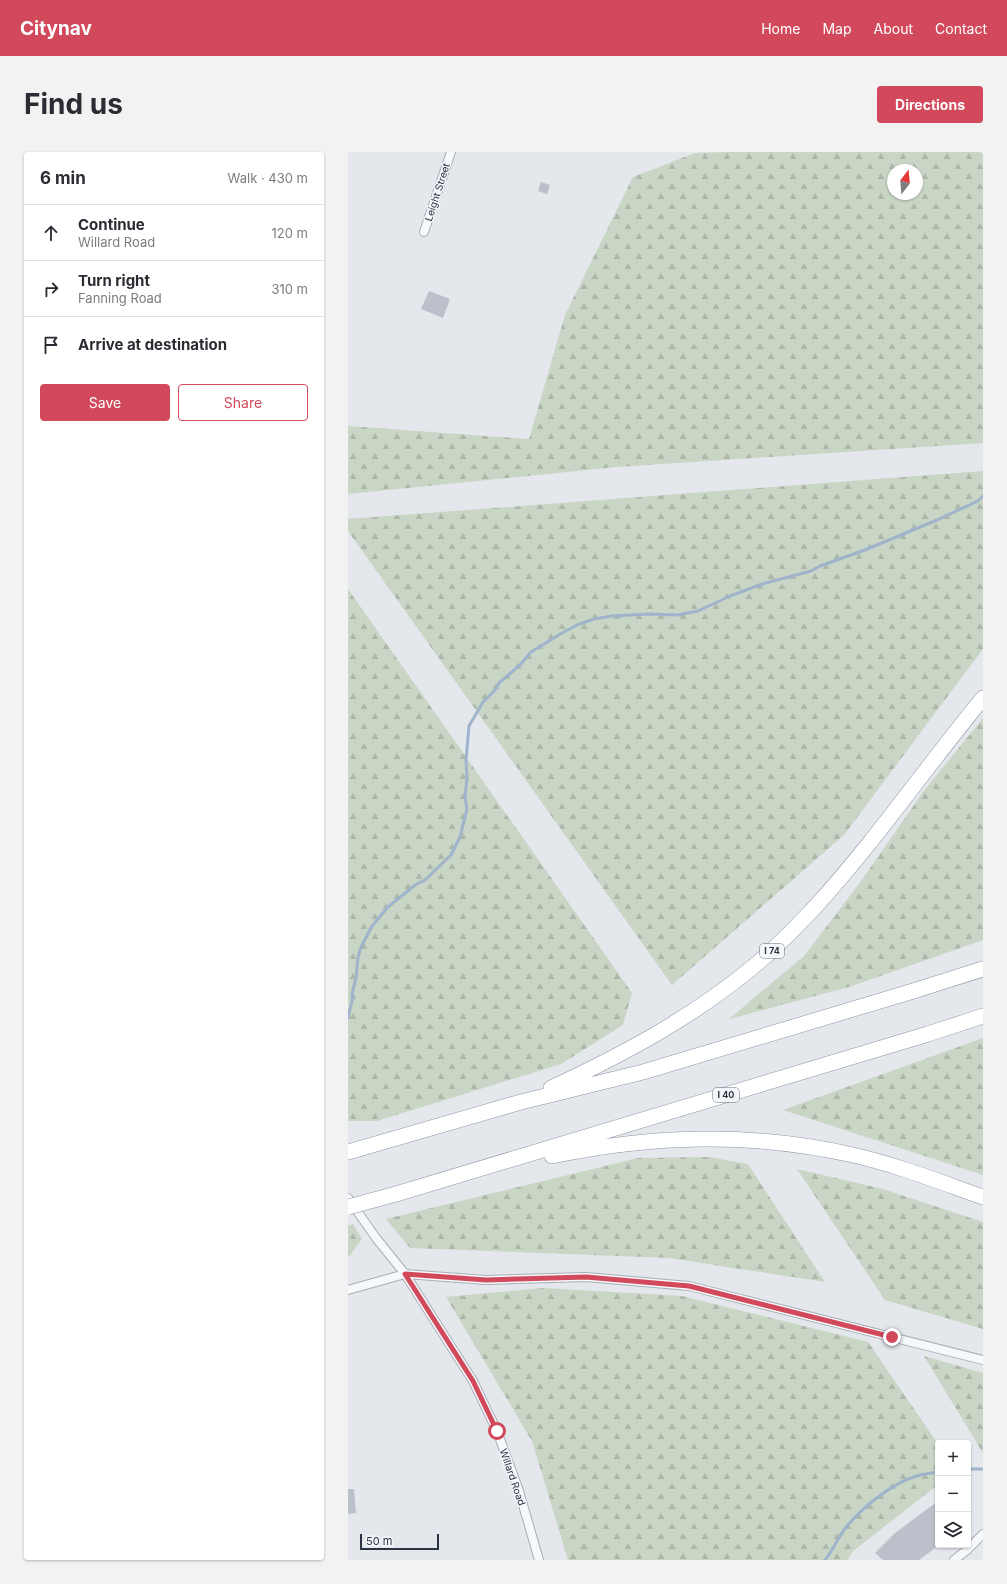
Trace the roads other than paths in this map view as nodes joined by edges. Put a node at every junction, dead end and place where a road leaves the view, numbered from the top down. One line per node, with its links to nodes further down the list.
1 (451, 152): 2 (street, Leight Street)
2 (424, 232)
3 (983, 698): 6 (highway, I 74)
4 (983, 969): 6 (highway)
5 (983, 1016): 8 (highway, I 40)
6 (521, 1102): 7 (highway)
7 (348, 1152)
8 (468, 1173): 9 (highway); 11 (highway, I 40, bridge)
9 (983, 1197)
10 (348, 1198): 12 (street, Willard Road)
11 (348, 1207)
12 (405, 1274): 13 (street); 14 (street); 16 (street, Willard Road)
13 (348, 1290)
14 (983, 1360)
15 (983, 1534): 17 (street)
16 (539, 1560)
17 (954, 1560)

